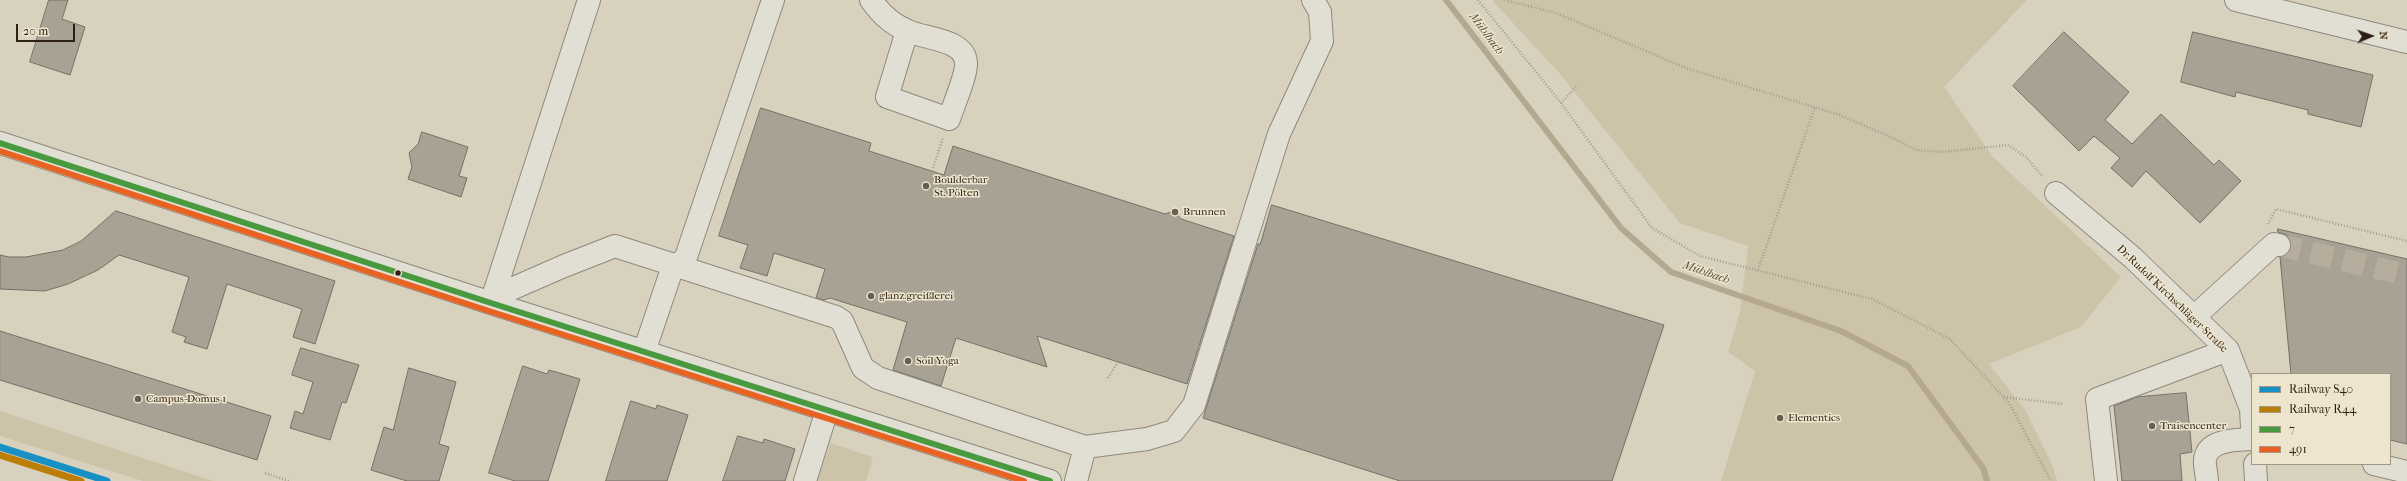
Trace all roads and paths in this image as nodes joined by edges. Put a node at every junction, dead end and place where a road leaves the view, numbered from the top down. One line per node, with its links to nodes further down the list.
1 (589, 0): 22 (street)
2 (773, 0): 20 (street)
3 (872, 0): 8 (street)
4 (1313, 0): 33 (street)
5 (1478, 0): 11 (path)
6 (1505, 0): 12 (path)
7 (2236, 0): 9 (street)
8 (907, 31): 13 (street); 13 (street)
9 (2407, 42)
10 (1576, 87): 11 (path)
11 (1561, 103): 21 (path)
12 (1815, 107): 16 (path); 21 (path)
13 (949, 119): 15 (path)
14 (0, 143): 22 (street)
15 (932, 171)
16 (2056, 193): 23 (street, Dr.Rudolf Kirchschläger-Straße)
17 (2267, 226): 18 (path)
18 (2407, 241)
19 (2279, 245): 23 (street)
20 (678, 265): 22 (street); 25 (street); 33 (street)
21 (1758, 270): 28 (path)
22 (492, 300): 25 (street)
23 (2194, 317): 24 (street, Dr.Rudolf Kirchschläger-Straße)
24 (2228, 350): 30 (street, Dr.Rudolf Kirchschläger-Straße); 43 (street)
25 (644, 352): 31 (street)
26 (1118, 362): 27 (path)
27 (1108, 378)
28 (2003, 397): 29 (path); 42 (path)
29 (2063, 404)
30 (2251, 409)
31 (827, 410): 39 (street); 40 (street)
32 (2251, 439): 44 (street)
33 (1086, 447): 41 (street)
34 (2255, 465): 45 (street)
35 (2378, 465): 36 (street)
36 (2407, 472)
37 (265, 473): 38 (path)
38 (289, 481)
39 (805, 481)
40 (1050, 481)
41 (1076, 481)
42 (2050, 481)
43 (2106, 481)
44 (2207, 481)
45 (2256, 481)

